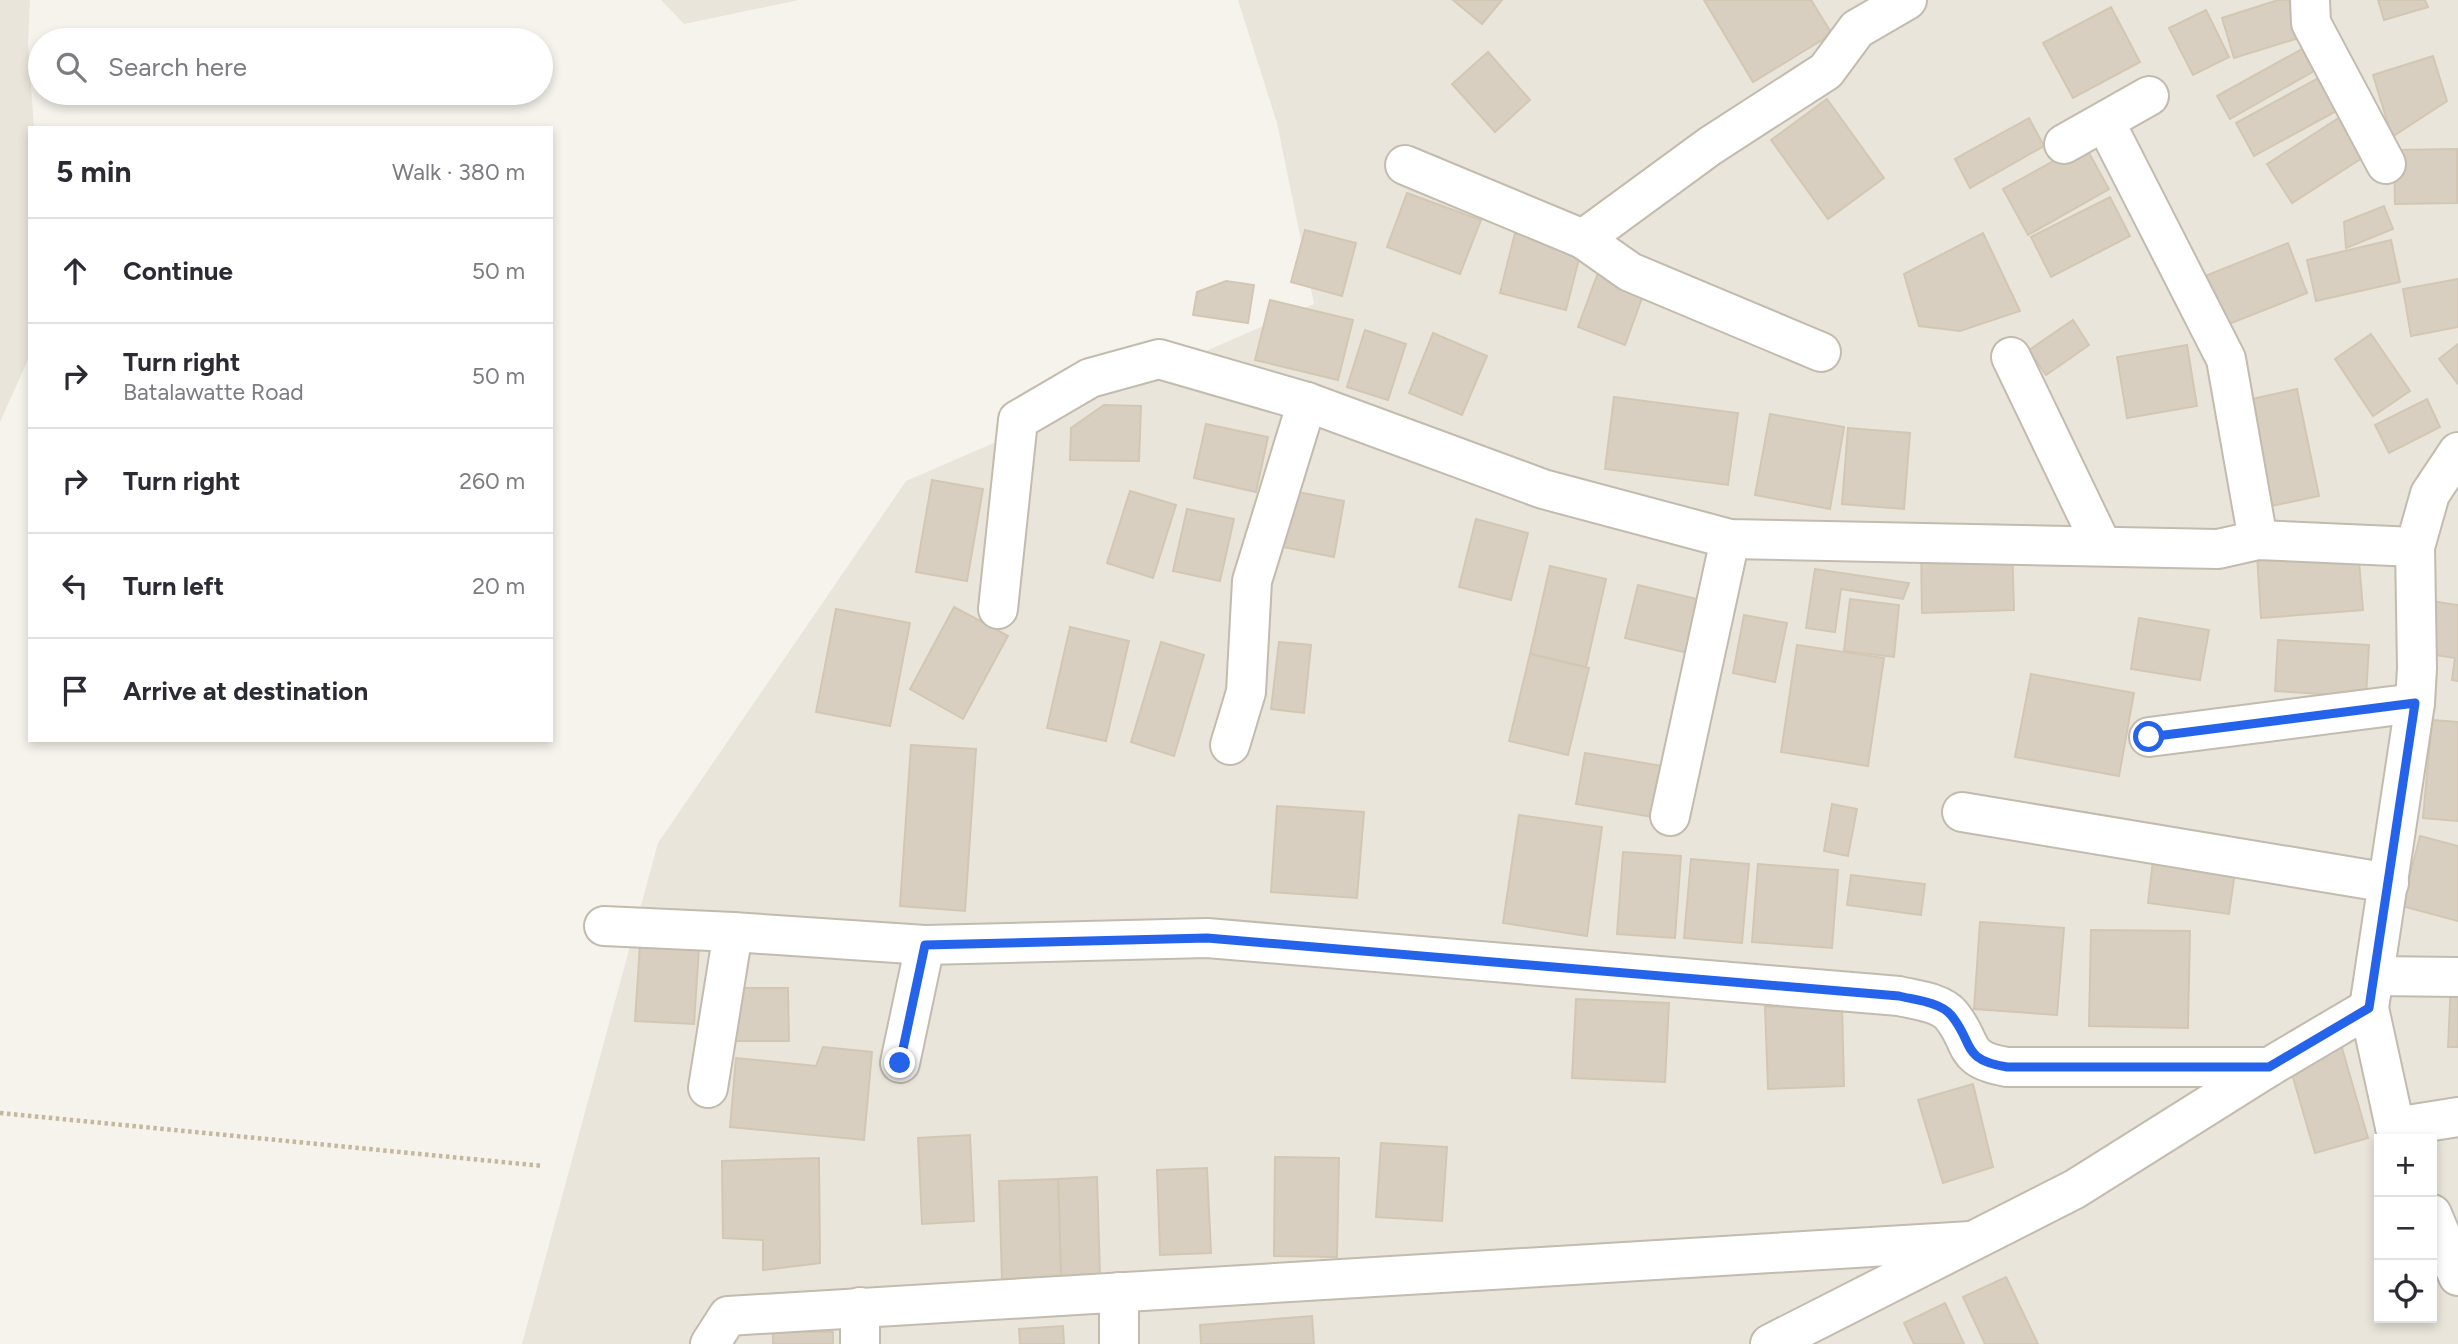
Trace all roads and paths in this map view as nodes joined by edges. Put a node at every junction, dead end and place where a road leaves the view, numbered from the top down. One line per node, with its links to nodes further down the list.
1 (1907, 0): 8 (street)
2 (2310, 0): 6 (street)
3 (2149, 96): 4 (street)
4 (2105, 122): 5 (street); 14 (street)
5 (2064, 144)
6 (2386, 164)
7 (1405, 165): 8 (street)
8 (1583, 239): 9 (street)
9 (1821, 352)
10 (2011, 357): 15 (street)
11 (1307, 402): 13 (street); 17 (street); 20 (street)
12 (2458, 453): 16 (street)
13 (1730, 539): 15 (street); 22 (street)
14 (2258, 540): 15 (street); 16 (street)
15 (2102, 546)
16 (2415, 547): 18 (street)
17 (998, 609)
18 (2415, 703): 19 (street); 23 (street)
19 (2149, 737)
20 (1230, 744)
21 (1962, 812): 23 (street)
22 (1671, 816)
23 (2389, 883): 28 (street)
24 (604, 926): 25 (street)
25 (733, 932): 26 (street); 31 (street)
26 (925, 945): 29 (street); 30 (street)
27 (2458, 977): 28 (street)
28 (2371, 992): 30 (street); 34 (street)
29 (900, 1063)
30 (2269, 1067): 37 (street)
31 (708, 1088)
32 (0, 1113): 35 (path)
33 (2458, 1117): 34 (street)
34 (2398, 1133)
35 (543, 1166)
36 (2437, 1226): 38 (street)
37 (1971, 1241): 39 (street); 43 (street)
38 (2458, 1276)
39 (1119, 1292): 40 (street); 42 (street)
40 (860, 1326): 41 (street)
41 (710, 1344)
42 (1119, 1344)
43 (1770, 1344)

